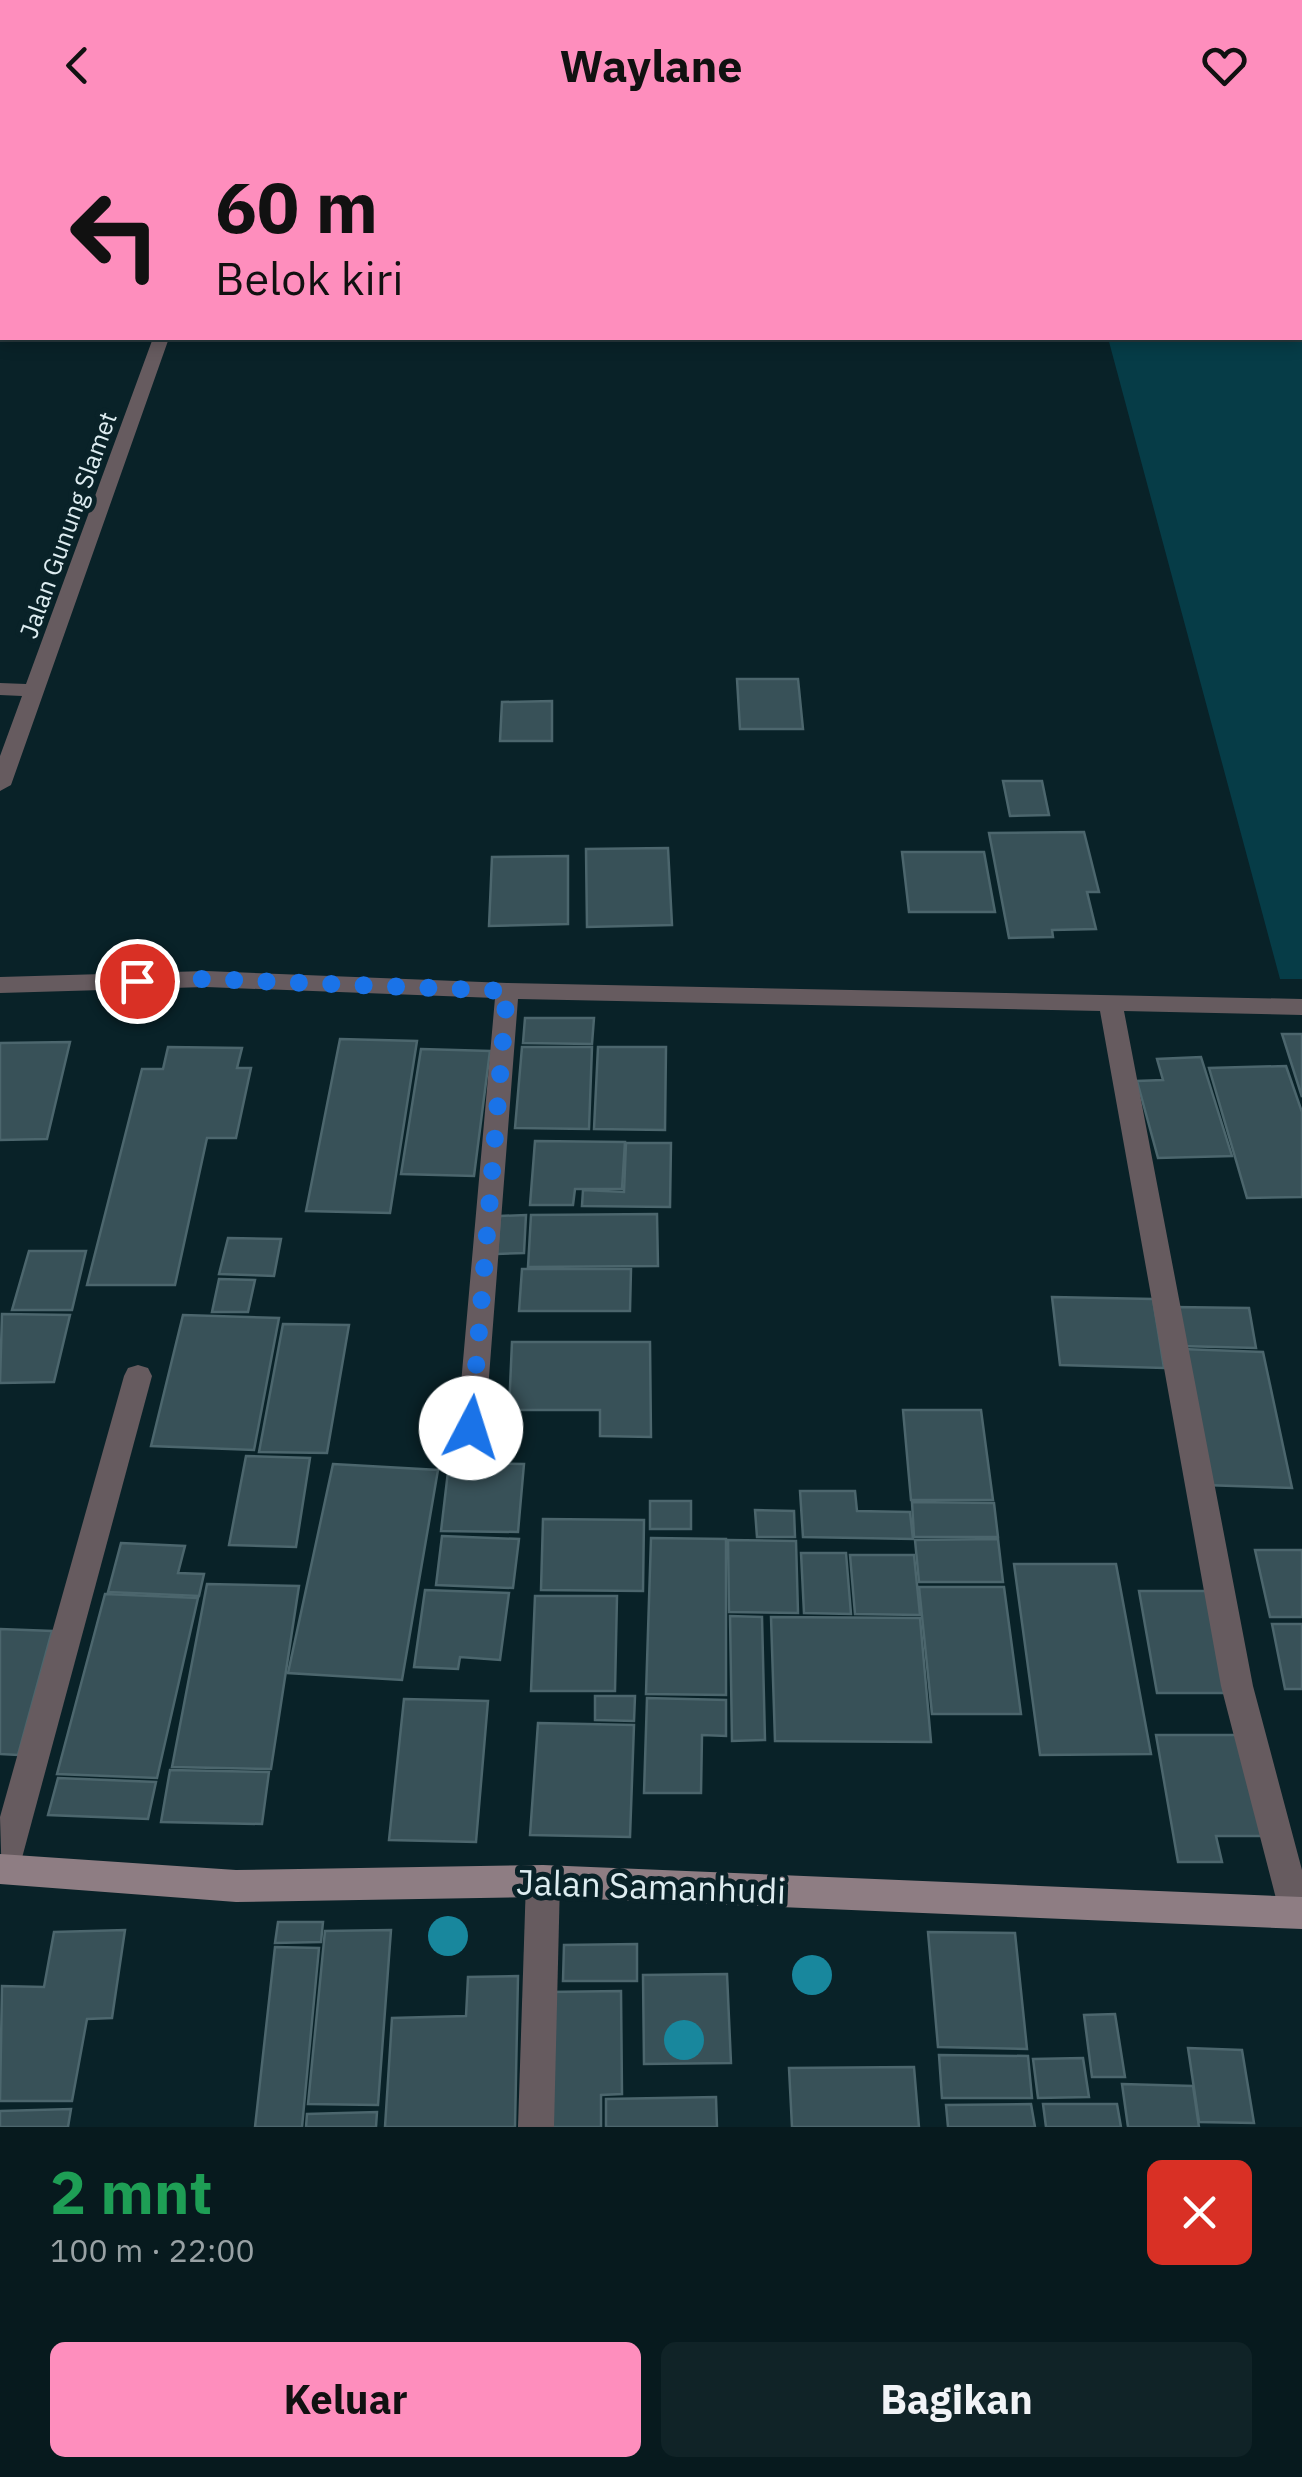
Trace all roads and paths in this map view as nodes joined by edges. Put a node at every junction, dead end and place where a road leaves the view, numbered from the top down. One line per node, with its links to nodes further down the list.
1 (161, 340): 3 (street, Jalan Gunung Slamet)
2 (0, 689): 3 (street)
3 (36, 690): 4 (street, Jalan Gunung Slamet)
4 (0, 785)
5 (0, 985): 6 (street)
6 (507, 991): 7 (street); 10 (street)
7 (1111, 1004): 8 (street); 13 (street)
8 (1302, 1008)
9 (138, 1376): 11 (street)
10 (471, 1428)
11 (1, 1869): 12 (street, Jalan Samanhudi)
12 (543, 1881): 13 (street, Jalan Samanhudi); 14 (street)
13 (1299, 1914)
14 (536, 2127)

